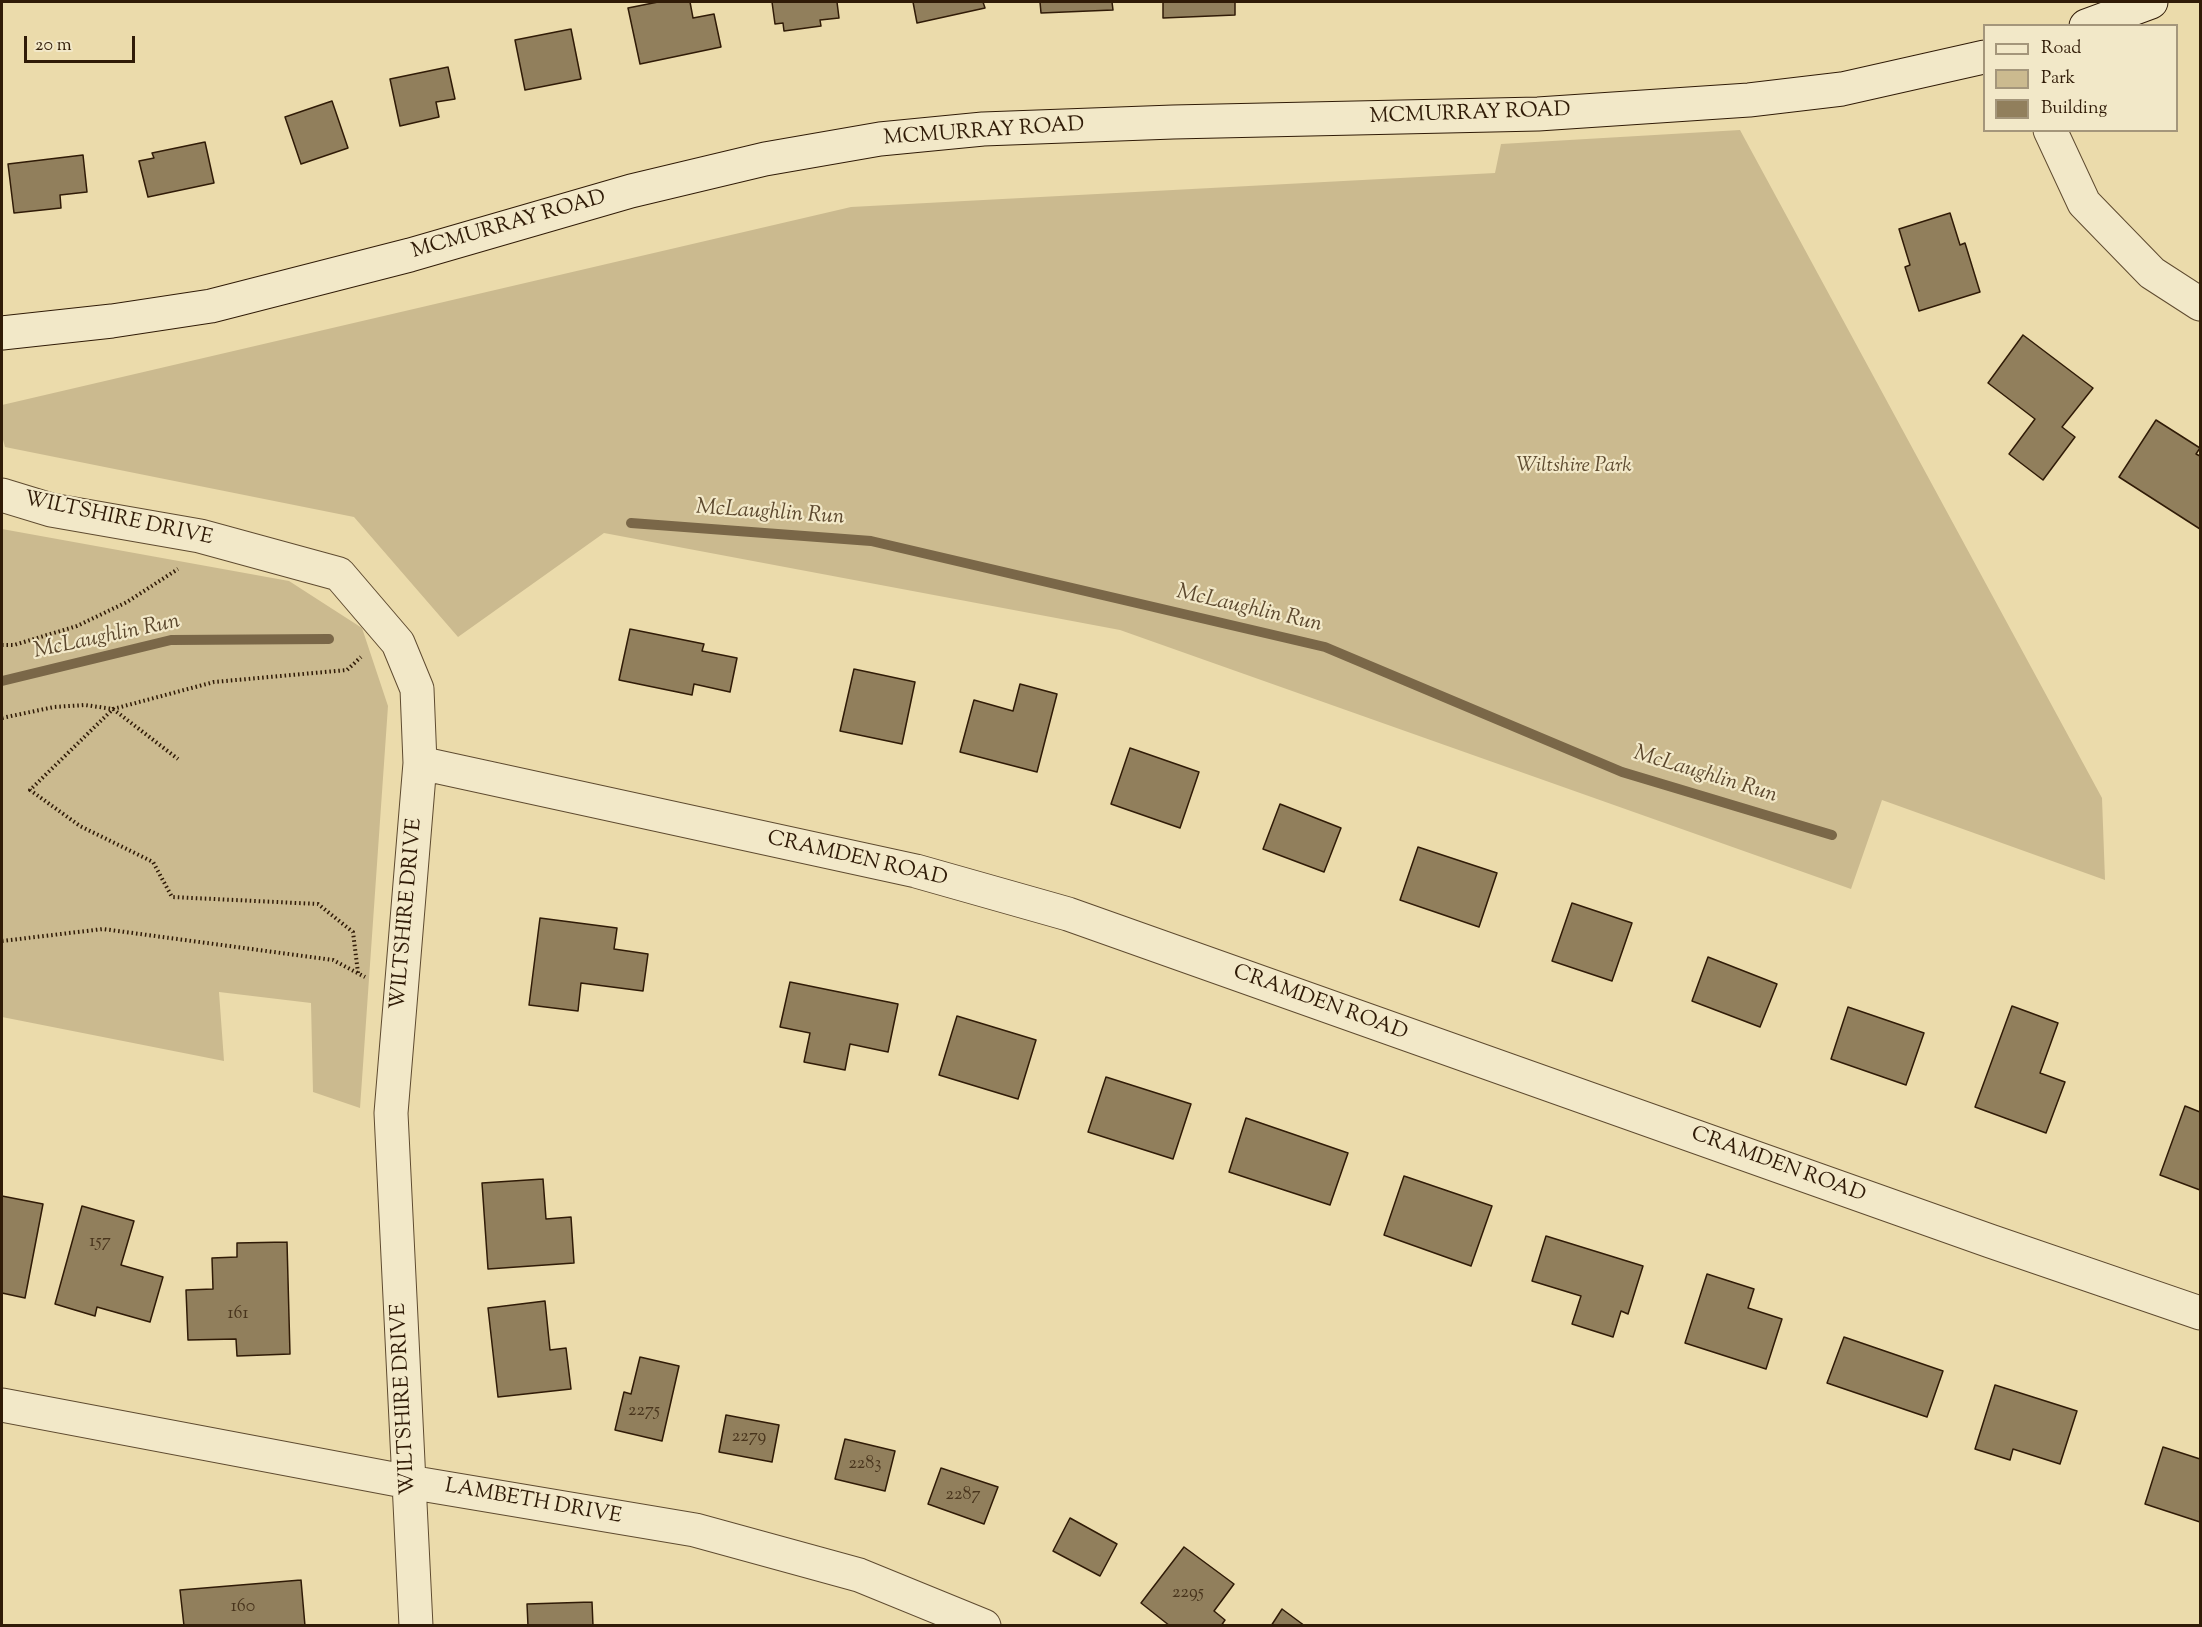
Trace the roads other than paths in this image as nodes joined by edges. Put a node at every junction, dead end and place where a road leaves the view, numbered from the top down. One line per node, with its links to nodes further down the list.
1 (2151, 2): 2 (street)
2 (2091, 24)
3 (1983, 57): 6 (street, MCMURRAY ROAD)
4 (2051, 132): 5 (street)
5 (2200, 304)
6 (2, 333)
7 (2, 495): 8 (street, WILTSHIRE DRIVE)
8 (420, 763): 9 (street, CRAMDEN ROAD); 11 (street, WILTSHIRE DRIVE)
9 (2200, 1313)
10 (2, 1405): 11 (street, LAMBETH DRIVE)
11 (409, 1482): 12 (street, WILTSHIRE DRIVE); 13 (street, LAMBETH DRIVE)
12 (416, 1626)
13 (984, 1626)

